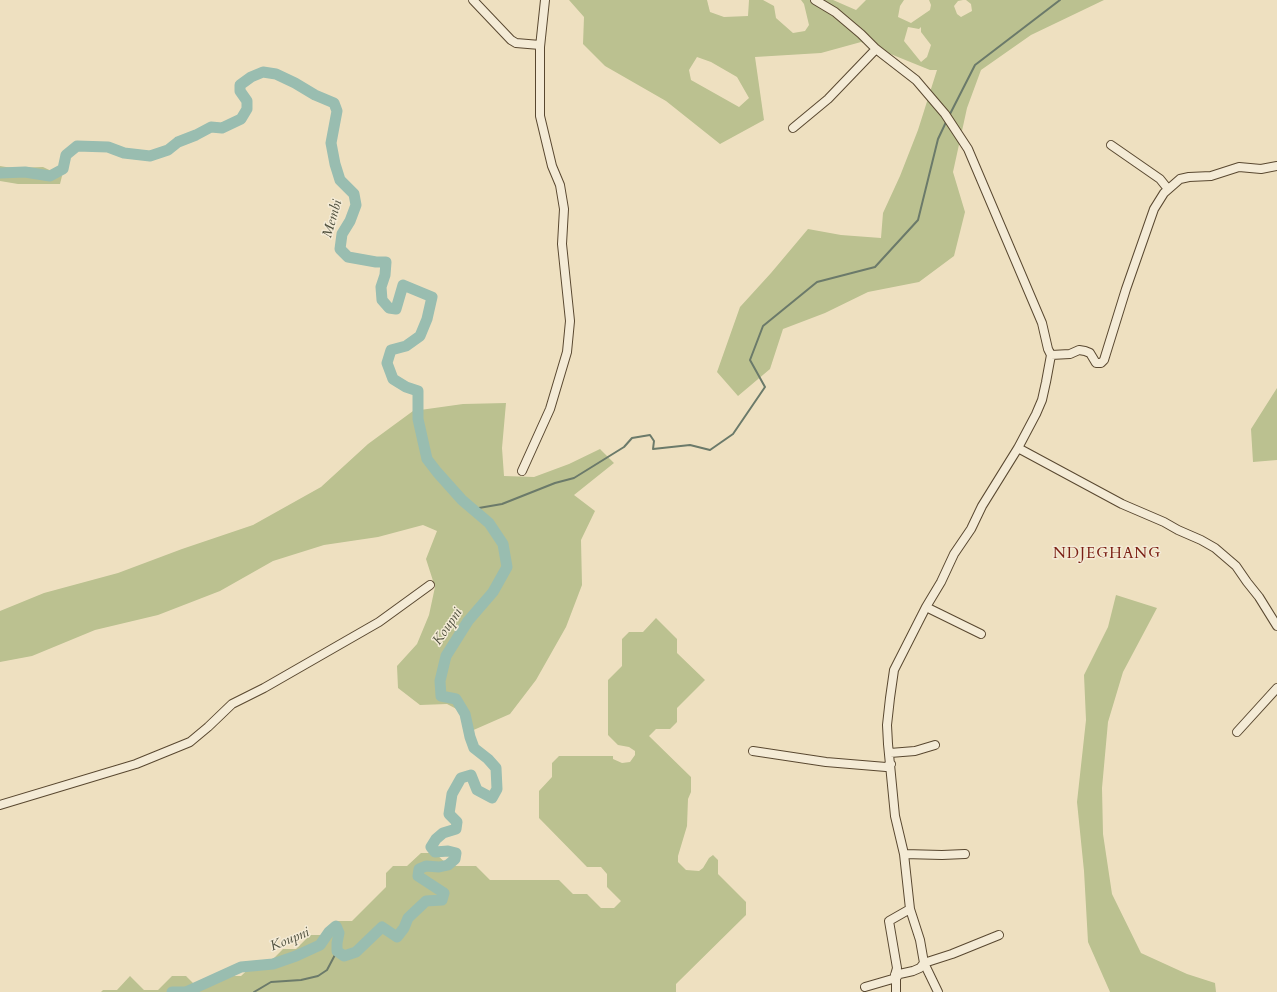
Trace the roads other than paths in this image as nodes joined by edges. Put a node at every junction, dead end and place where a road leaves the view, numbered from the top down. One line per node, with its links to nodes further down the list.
1 (473, 0): 4 (street)
2 (545, 0): 4 (street)
3 (815, 0): 5 (street)
4 (540, 45): 12 (street)
5 (876, 48): 6 (street); 10 (street)
6 (793, 128)
7 (1111, 145): 9 (street)
8 (1277, 166): 9 (street)
9 (1168, 189): 10 (street)
10 (1051, 354): 11 (street)
11 (1018, 448): 14 (street); 15 (street)
12 (522, 471)
13 (430, 584): 23 (street)
14 (926, 607): 16 (street); 21 (street)
15 (1277, 626)
16 (981, 634)
17 (1277, 688): 18 (street)
18 (1238, 732)
19 (935, 745): 21 (street)
20 (753, 751): 22 (street)
21 (890, 753): 22 (street)
22 (891, 764): 24 (street)
23 (0, 805)
24 (904, 854): 25 (street); 26 (street)
25 (965, 854)
26 (910, 908): 28 (street); 29 (street)
27 (999, 935): 28 (street)
28 (924, 963): 29 (street); 32 (street)
29 (895, 976): 30 (street); 31 (street)
30 (865, 987)
31 (896, 992)
32 (938, 992)

